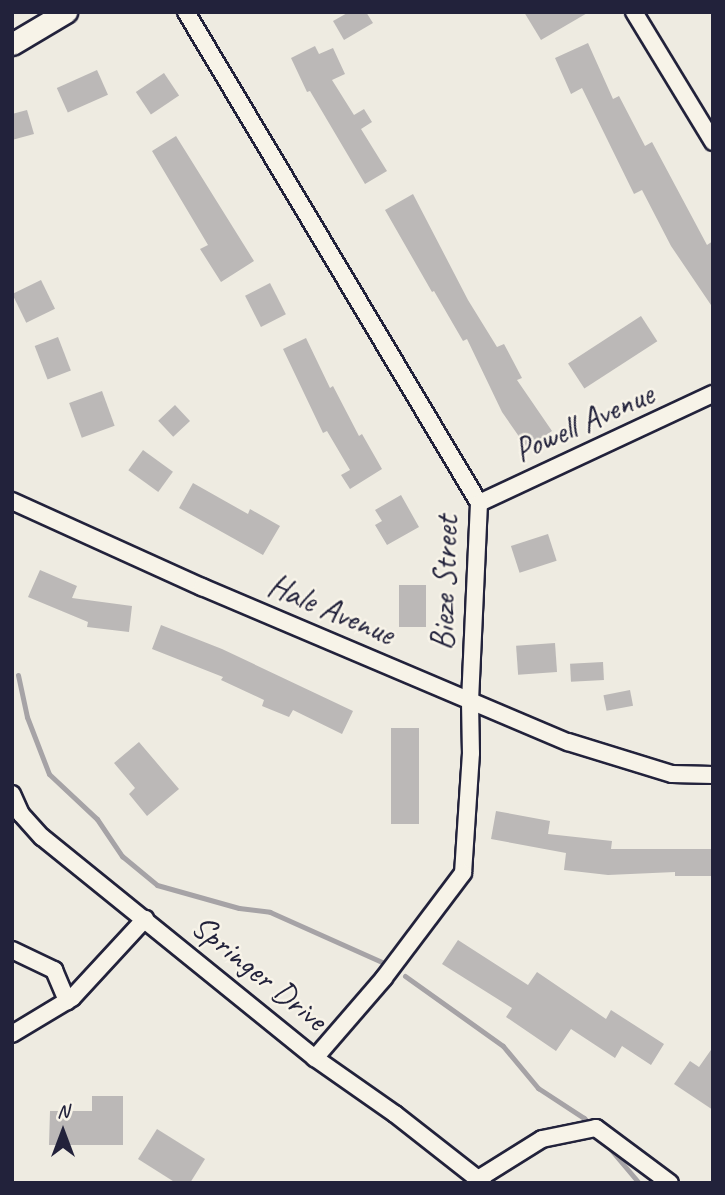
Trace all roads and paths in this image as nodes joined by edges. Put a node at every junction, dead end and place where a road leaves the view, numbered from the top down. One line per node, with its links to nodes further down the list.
1 (66, 12): 4 (street)
2 (186, 12): 8 (street, Bieze Street)
3 (634, 12): 5 (street)
4 (12, 44)
5 (713, 142)
6 (713, 394): 8 (street, Powell Avenue)
7 (12, 501): 9 (street, Hale Avenue)
8 (479, 503): 9 (street, Bieze Street)
9 (470, 702): 10 (street, Hale Avenue); 16 (street, Bieze Street)
10 (713, 775)
11 (12, 794): 12 (street, Springer Drive)
12 (145, 919): 14 (street); 16 (street, Springer Drive)
13 (12, 950): 14 (street)
14 (67, 1001): 15 (street)
15 (12, 1034)
16 (315, 1058): 17 (street, Springer Drive)
17 (481, 1181): 18 (street)
18 (670, 1183)

